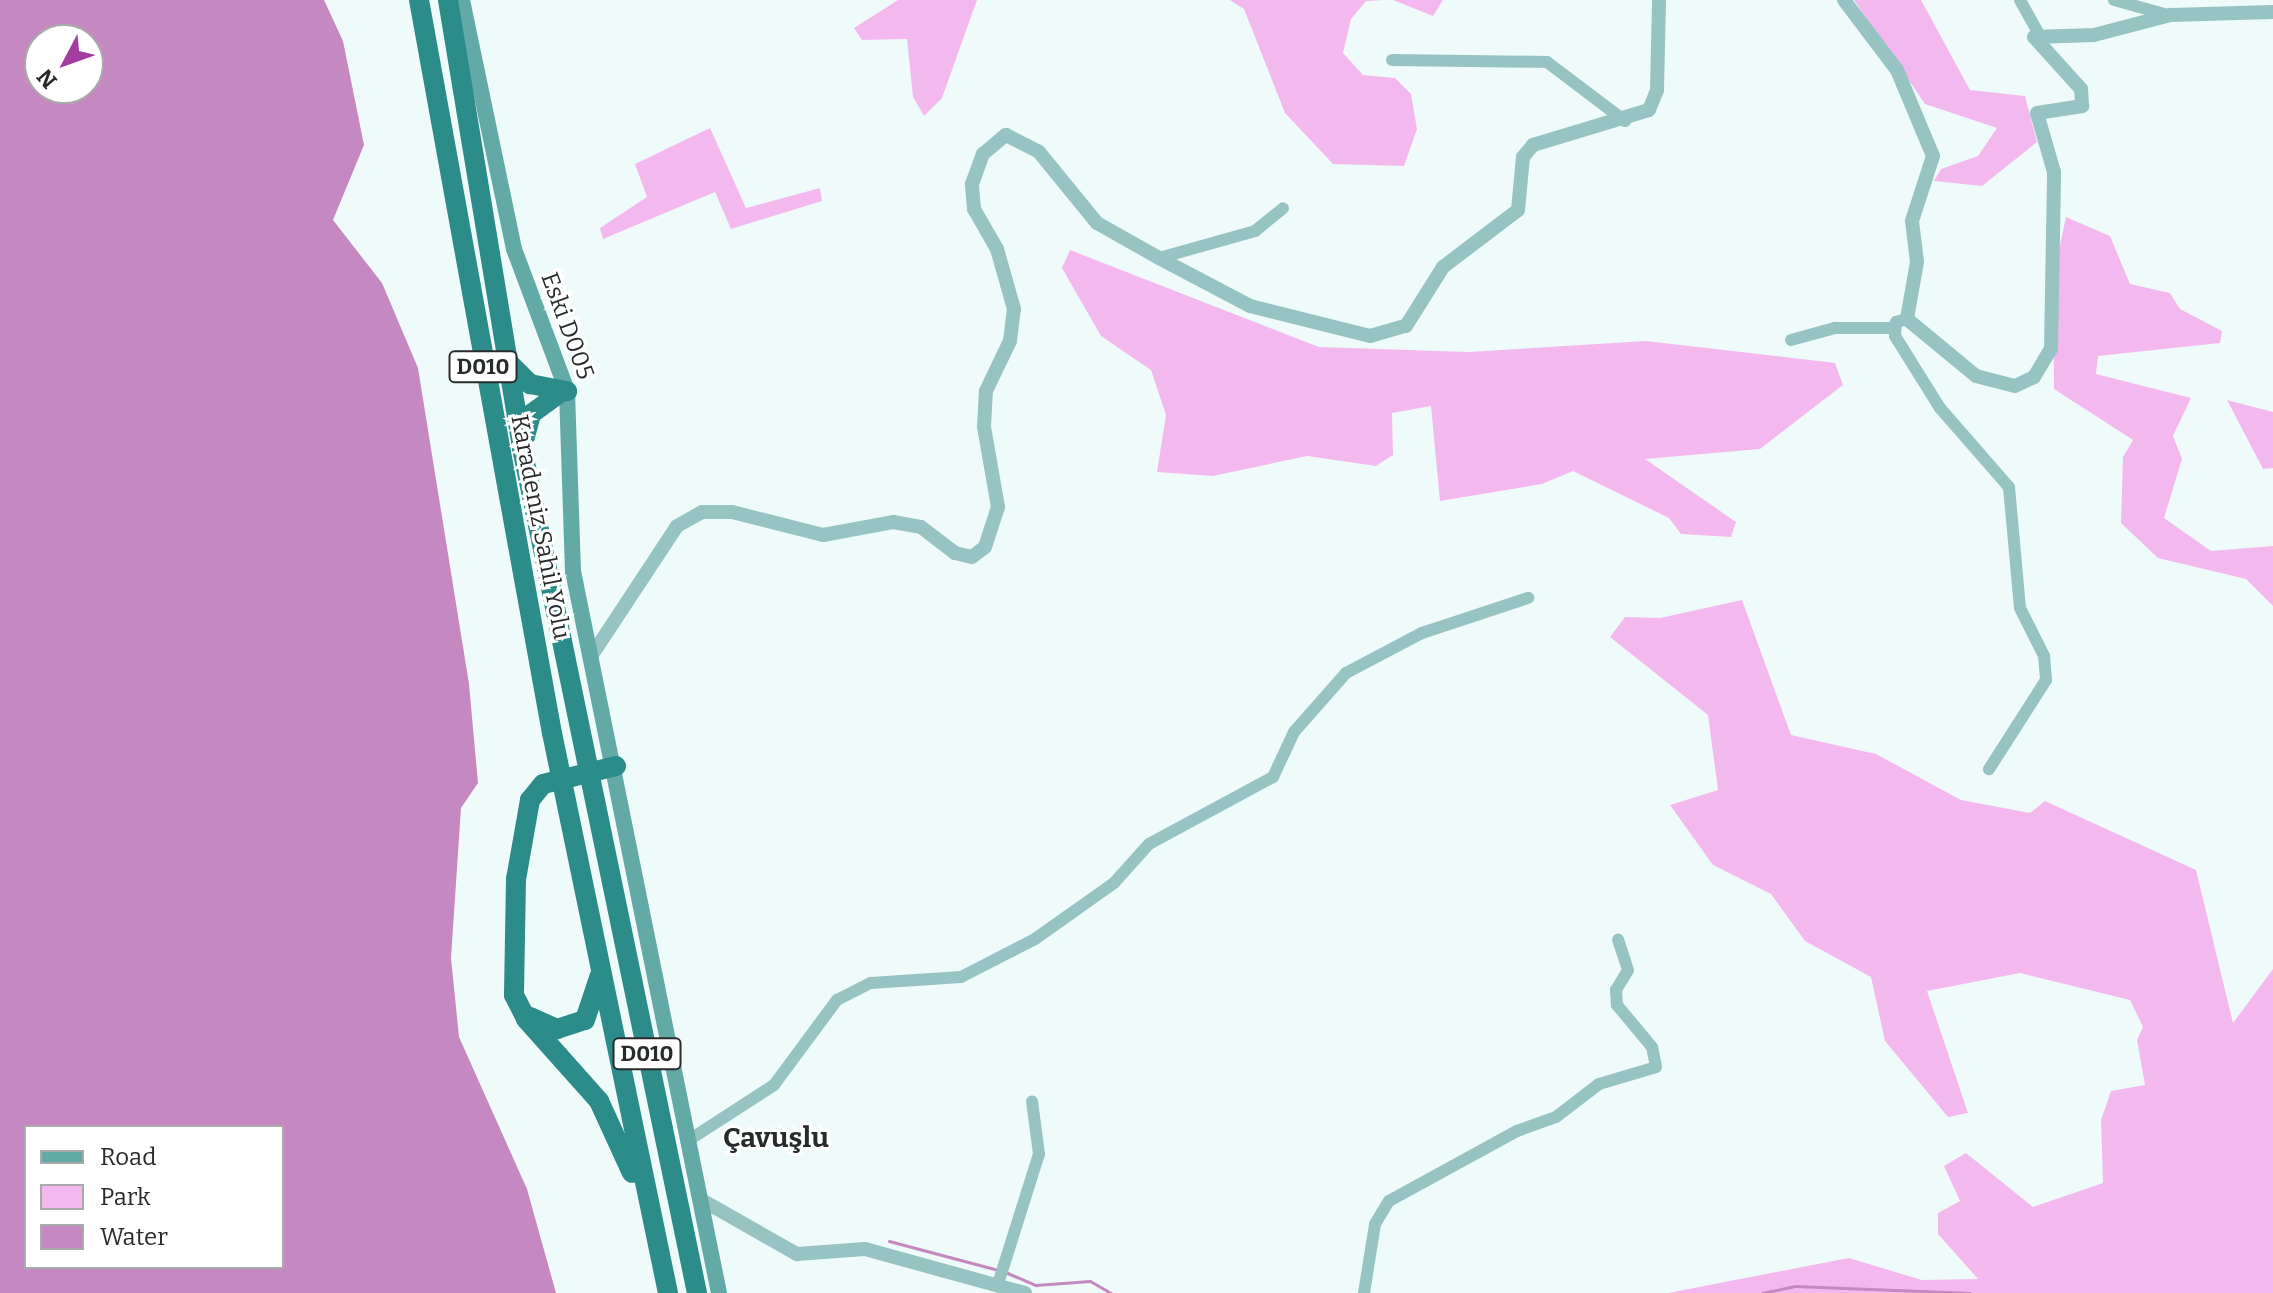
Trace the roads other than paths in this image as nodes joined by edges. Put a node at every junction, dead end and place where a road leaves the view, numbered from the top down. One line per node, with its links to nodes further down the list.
1 (419, 0): 26 (highway, Karadeniz Sahil Yolu / D010)
2 (448, 0): 18 (highway, D010)
3 (462, 0): 19 (main road, Eski D005)
4 (1659, 0): 12 (street)
5 (1844, 0): 15 (street)
6 (2020, 0): 10 (street)
7 (2114, 0): 9 (street)
8 (2273, 12): 9 (street)
9 (2171, 15): 10 (street)
10 (2039, 34): 15 (street)
11 (1392, 60): 12 (street)
12 (1625, 121): 14 (street)
13 (1283, 208): 14 (street)
14 (1159, 258): 22 (street)
15 (1907, 319): 16 (street)
16 (1893, 328): 17 (street); 24 (street)
17 (1791, 340)
18 (505, 357): 19 (highway); 20 (highway, D010)
19 (564, 392): 20 (highway); 22 (main road, Eski D005)
20 (522, 448): 34 (highway, D010)
21 (1528, 598): 29 (street)
22 (590, 658): 23 (main road, Eski D005)
23 (616, 766): 27 (highway); 29 (main road, Eski D005)
24 (1989, 769)
25 (1618, 940): 37 (street)
26 (601, 966): 27 (highway); 31 (highway, D010)
27 (514, 995): 31 (highway)
28 (1032, 1101): 32 (street)
29 (689, 1140): 30 (main road, Eski D005)
30 (700, 1199): 32 (street); 35 (main road, Eski D005)
31 (656, 1234): 33 (highway, D010)
32 (998, 1284): 36 (street)
33 (668, 1293)
34 (697, 1293)
35 (719, 1293)
36 (1025, 1293)
37 (1364, 1293)

